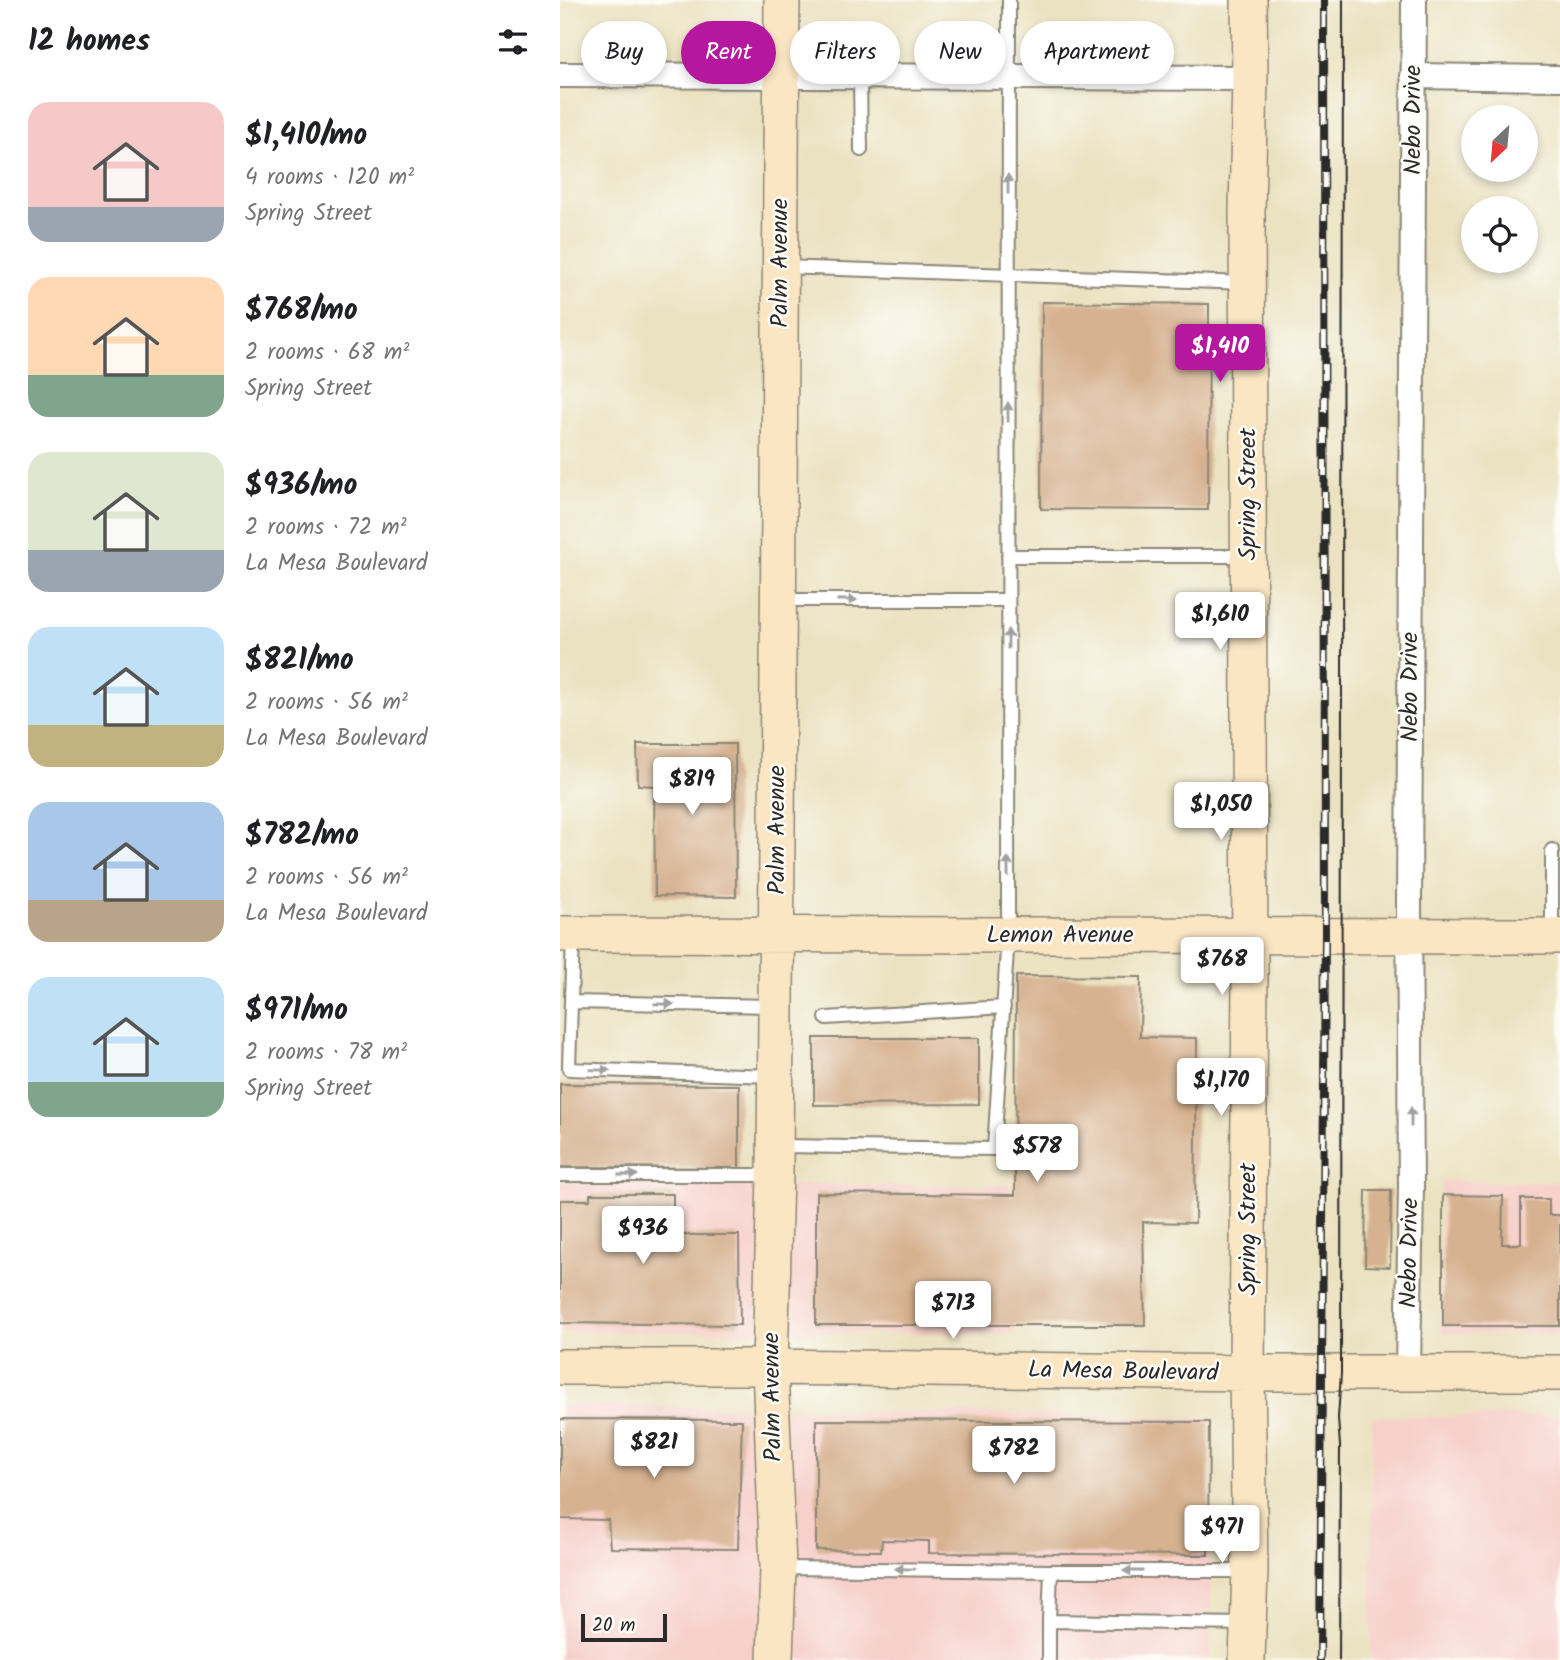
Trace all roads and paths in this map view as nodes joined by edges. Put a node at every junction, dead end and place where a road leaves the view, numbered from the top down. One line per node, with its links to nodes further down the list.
1 (782, 0): 6 (main road, Palm Avenue)
2 (1009, 0): 9 (lane)
3 (1249, 0): 11 (main road, Spring Street)
4 (1414, 0): 10 (street, Nebo Drive)
5 (560, 75): 6 (street)
6 (781, 76): 7 (street); 15 (main road, Palm Avenue)
7 (790, 76)
8 (900, 76): 9 (street)
9 (1008, 76): 11 (street); 16 (lane, one-way to 9)
10 (1413, 76): 12 (street); 27 (street, Nebo Drive)
11 (1250, 78): 17 (main road, Spring Street)
12 (1560, 78)
13 (860, 84): 14 (lane)
14 (861, 150)
15 (780, 267): 16 (lane); 20 (main road, Palm Avenue)
16 (1008, 275): 17 (lane); 18 (lane, one-way to 16)
17 (1247, 283): 19 (main road, Spring Street)
18 (1008, 556): 19 (lane); 21 (lane)
19 (1249, 556): 26 (main road, Spring Street)
20 (779, 600): 21 (lane, one-way to 21); 24 (main road, Palm Avenue)
21 (1008, 600): 25 (lane, one-way to 21)
22 (1552, 850): 28 (lane)
23 (567, 934): 24 (main road, Lemon Avenue); 29 (lane)
24 (777, 935): 25 (main road, Lemon Avenue); 30 (main road, Palm Avenue)
25 (1008, 935): 26 (main road, Lemon Avenue); 31 (lane)
26 (1250, 936): 27 (main road, Lemon Avenue); 38 (main road, Spring Street)
27 (1410, 936): 28 (main road, Lemon Avenue); 39 (street, Nebo Drive, one-way to 27)
28 (1556, 936)
29 (571, 1002): 30 (lane, one-way to 30); 33 (lane, one-way to 33)
30 (776, 1006): 33 (main road, Palm Avenue)
31 (1003, 1007): 32 (lane); 34 (lane)
32 (826, 1018)
33 (776, 1076): 34 (main road, Palm Avenue)
34 (775, 1161): 35 (lane, one-way to 34); 37 (main road, Palm Avenue)
35 (560, 1175)
36 (560, 1367): 37 (main road, La Mesa Boulevard)
37 (770, 1367): 38 (main road, La Mesa Boulevard); 41 (main road, Palm Avenue)
38 (1247, 1373): 39 (main road, La Mesa Boulevard); 42 (main road, Spring Street)
39 (1408, 1373): 40 (main road, La Mesa Boulevard)
40 (1560, 1373)
41 (778, 1568): 43 (lane, one-way to 41); 46 (main road, Palm Avenue)
42 (1250, 1570): 43 (lane, one-way to 43); 45 (main road, Spring Street)
43 (1051, 1572): 44 (lane)
44 (1049, 1621): 45 (lane); 47 (lane)
45 (1248, 1623): 48 (main road, Spring Street)
46 (775, 1660)
47 (1049, 1660)
48 (1247, 1660)

